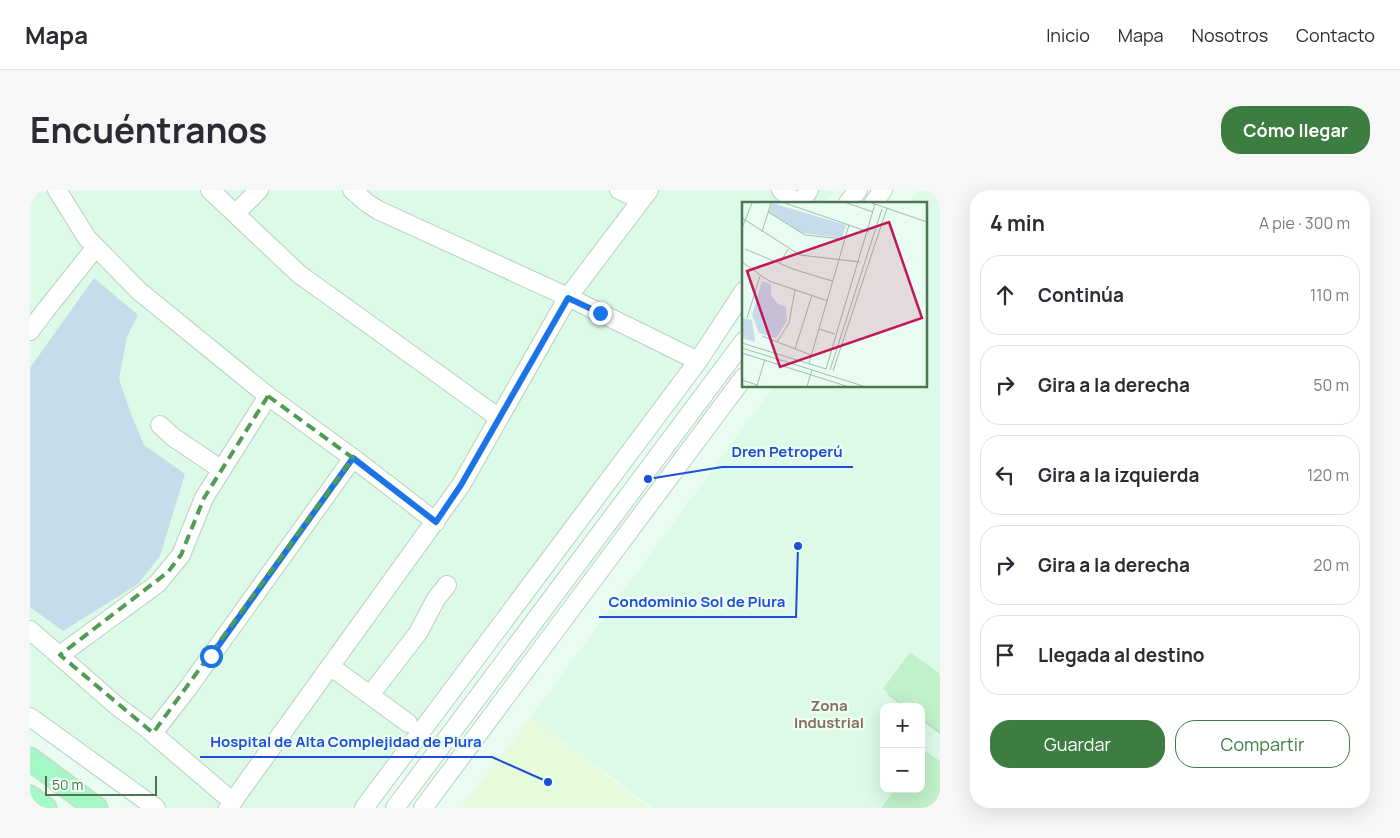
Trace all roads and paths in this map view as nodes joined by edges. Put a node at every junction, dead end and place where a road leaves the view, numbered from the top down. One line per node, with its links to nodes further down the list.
1 (56, 190): 16 (street)
2 (210, 190): 15 (street)
3 (259, 190): 15 (street)
4 (352, 190): 18 (street)
5 (619, 190): 10 (street)
6 (781, 190): 11 (street)
7 (809, 190): 12 (street)
8 (858, 190): 13 (street)
9 (883, 190): 14 (street)
10 (645, 195): 18 (street)
11 (796, 202)
12 (800, 202)
13 (849, 202)
14 (874, 202)
15 (236, 213): 24 (street)
16 (96, 247): 19 (street); 23 (street)
17 (742, 294): 21 (street)
18 (568, 298): 21 (street); 24 (street)
19 (30, 331)
20 (742, 344): 44 (street)
21 (698, 361): 43 (street)
22 (742, 380): 45 (street)
23 (268, 396): 26 (street); 27 (street)
24 (499, 418): 28 (street)
25 (160, 425): 27 (street)
26 (353, 458): 28 (street); 36 (street)
27 (222, 470): 31 (street)
28 (436, 522): 32 (street)
29 (447, 585): 33 (street)
30 (30, 630): 31 (street)
31 (60, 655): 36 (street)
32 (330, 666): 33 (street); 39 (street)
33 (370, 695): 35 (street)
34 (30, 717): 42 (street)
35 (408, 723)
36 (153, 733): 39 (street)
37 (30, 759): 41 (main road)
38 (30, 797): 40 (main road)
39 (230, 805)
40 (45, 808)
41 (96, 808)
42 (156, 808)
43 (364, 808)
44 (395, 808)
45 (423, 808)

